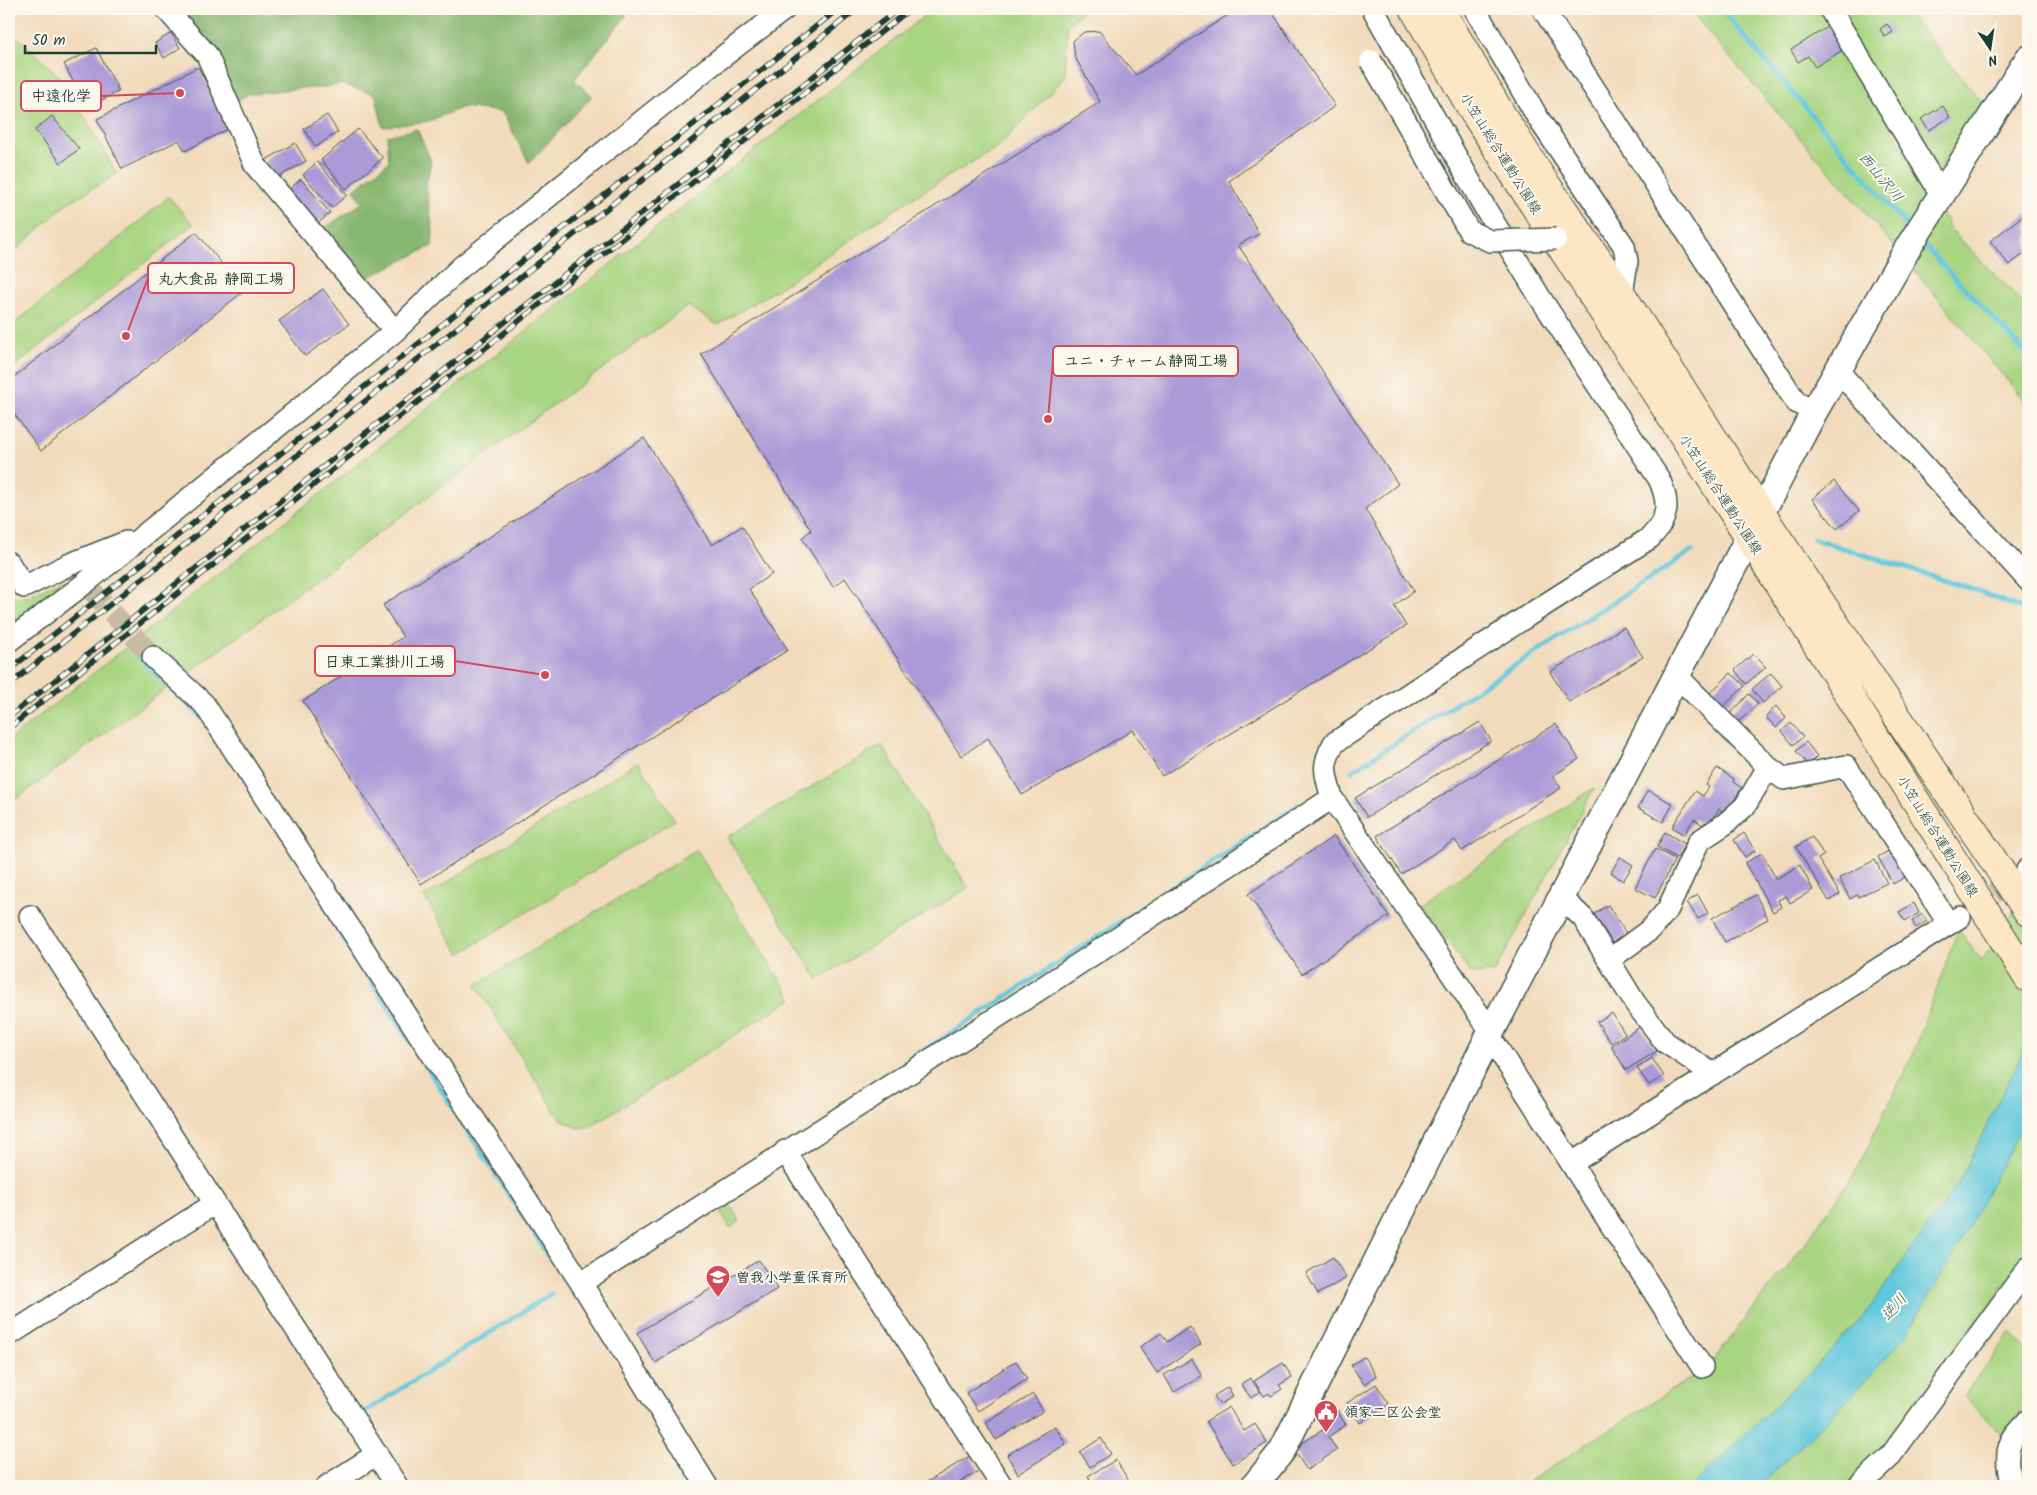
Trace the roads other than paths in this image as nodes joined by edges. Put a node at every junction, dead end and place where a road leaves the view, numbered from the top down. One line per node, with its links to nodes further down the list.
1 (166, 9): 13 (street)
2 (786, 9): 13 (street)
3 (1414, 9): 11 (main road, 小笠山総合運動公園線)
4 (1440, 9): 12 (main road, 小笠山総合運動公園線)
5 (1475, 9): 12 (street)
6 (1543, 9): 15 (street)
7 (1830, 9): 10 (street)
8 (1379, 18): 11 (street, bridge); 24 (street)
9 (2025, 71): 10 (street)
10 (1941, 194): 14 (street)
11 (1556, 239): 16 (main road, 小笠山総合運動公園線)
12 (1622, 295): 16 (main road, 小笠山総合運動公園線)
13 (395, 331): 17 (street)
14 (1838, 371): 15 (street); 19 (street)
15 (1814, 412): 16 (street)
16 (1755, 525): 22 (street); 26 (main road, 小笠山総合運動公園線); 29 (main road, 小笠山総合運動公園線)
17 (145, 535): 18 (street); 20 (street)
18 (9, 564)
19 (2028, 580)
20 (9, 641)
21 (153, 657): 36 (street)
22 (1677, 676): 23 (street); 25 (street)
23 (1768, 767): 28 (street); 31 (street)
24 (1332, 798): 30 (street); 32 (street)
25 (1562, 898): 28 (street); 30 (street)
26 (2026, 909)
27 (30, 916): 34 (street)
28 (1610, 959): 31 (street)
29 (2028, 978)
30 (1490, 1034): 33 (street); 45 (street)
31 (1714, 1074): 33 (street)
32 (785, 1152): 36 (street); 44 (street)
33 (1572, 1164): 38 (street)
34 (214, 1204): 37 (street); 40 (street)
35 (2028, 1268): 46 (street)
36 (581, 1283): 43 (street)
37 (9, 1335)
38 (1702, 1367)
39 (2028, 1420): 47 (street)
40 (377, 1454): 41 (street); 42 (street)
41 (327, 1486)
42 (397, 1486)
43 (707, 1486)
44 (1002, 1486)
45 (1254, 1486)
46 (1859, 1486)
47 (2013, 1486)

